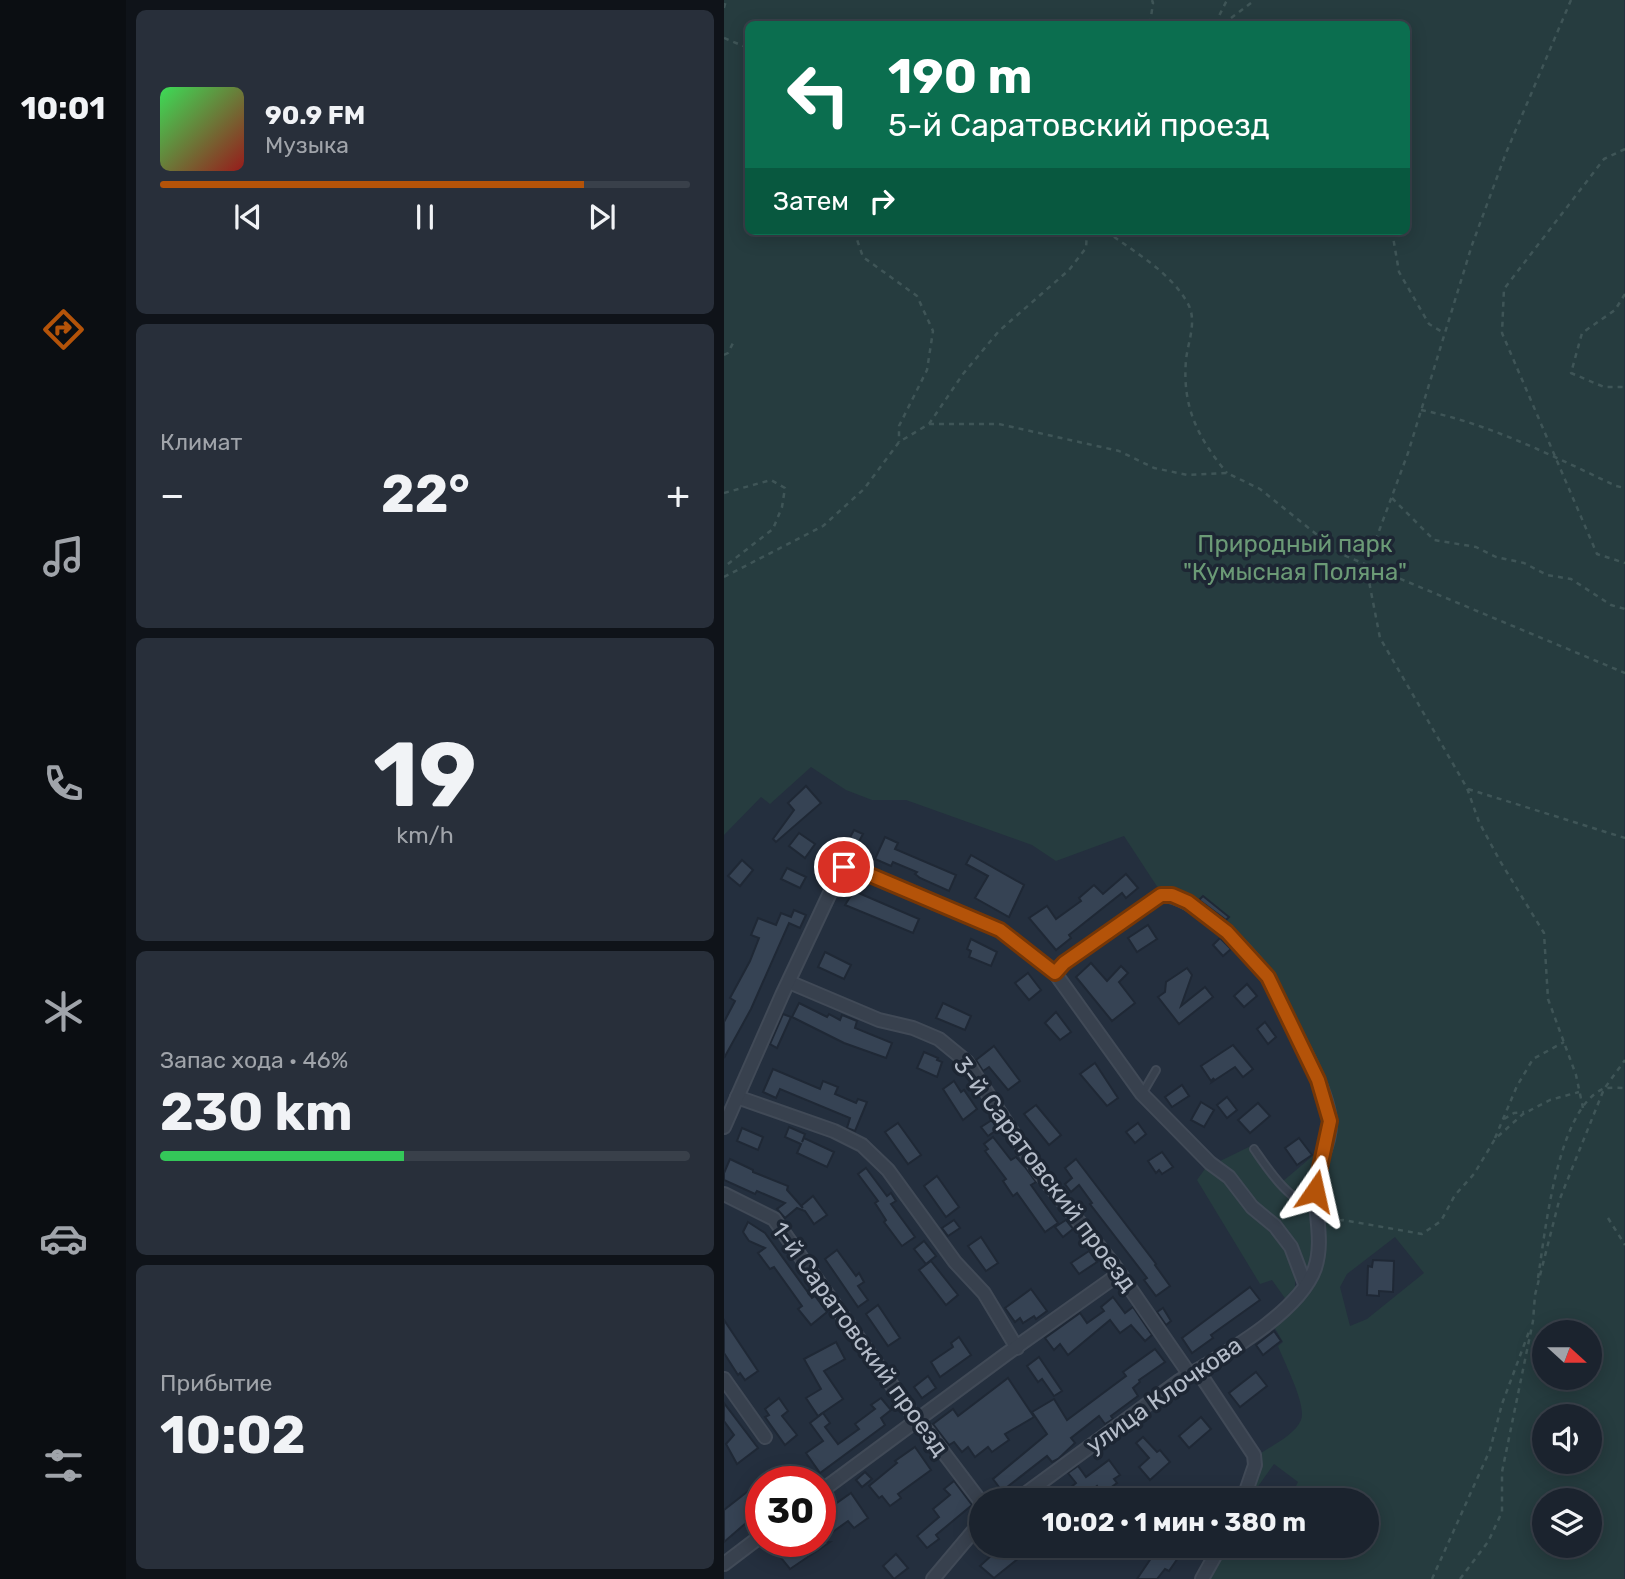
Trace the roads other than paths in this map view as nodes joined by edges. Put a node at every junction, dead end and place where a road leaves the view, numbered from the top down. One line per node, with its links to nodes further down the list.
1 (1055, 973): 2 (street); 4 (street); 9 (street, улица Клочкова)
2 (789, 982): 5 (street); 10 (street, 3-й Саратовский проезд)
3 (1156, 1070): 4 (lane)
4 (1142, 1094): 11 (street)
5 (737, 1097): 6 (street); 12 (street)
6 (724, 1126)
7 (1254, 1149): 9 (lane)
8 (724, 1195): 15 (street, 1-й Саратовский проезд)
9 (1317, 1207): 11 (street, улица Клочкова)
10 (1119, 1274): 12 (street); 13 (street, 3-й Саратовский проезд)
11 (1305, 1284): 13 (street, улица Клочкова)
12 (1017, 1348): 15 (street)
13 (1194, 1373): 19 (street, улица Клочкова); 20 (street, 3-й Саратовский проезд)
14 (724, 1379): 16 (street)
15 (918, 1422): 17 (street); 18 (street, 1-й Саратовский проезд)
16 (765, 1437)
17 (836, 1481)
18 (970, 1488)
19 (1034, 1488)
20 (1247, 1488)
21 (969, 1536): 25 (street)
22 (745, 1548): 24 (street)
23 (1214, 1558): 26 (street)
24 (724, 1564)
25 (933, 1579)
26 (1202, 1579)

